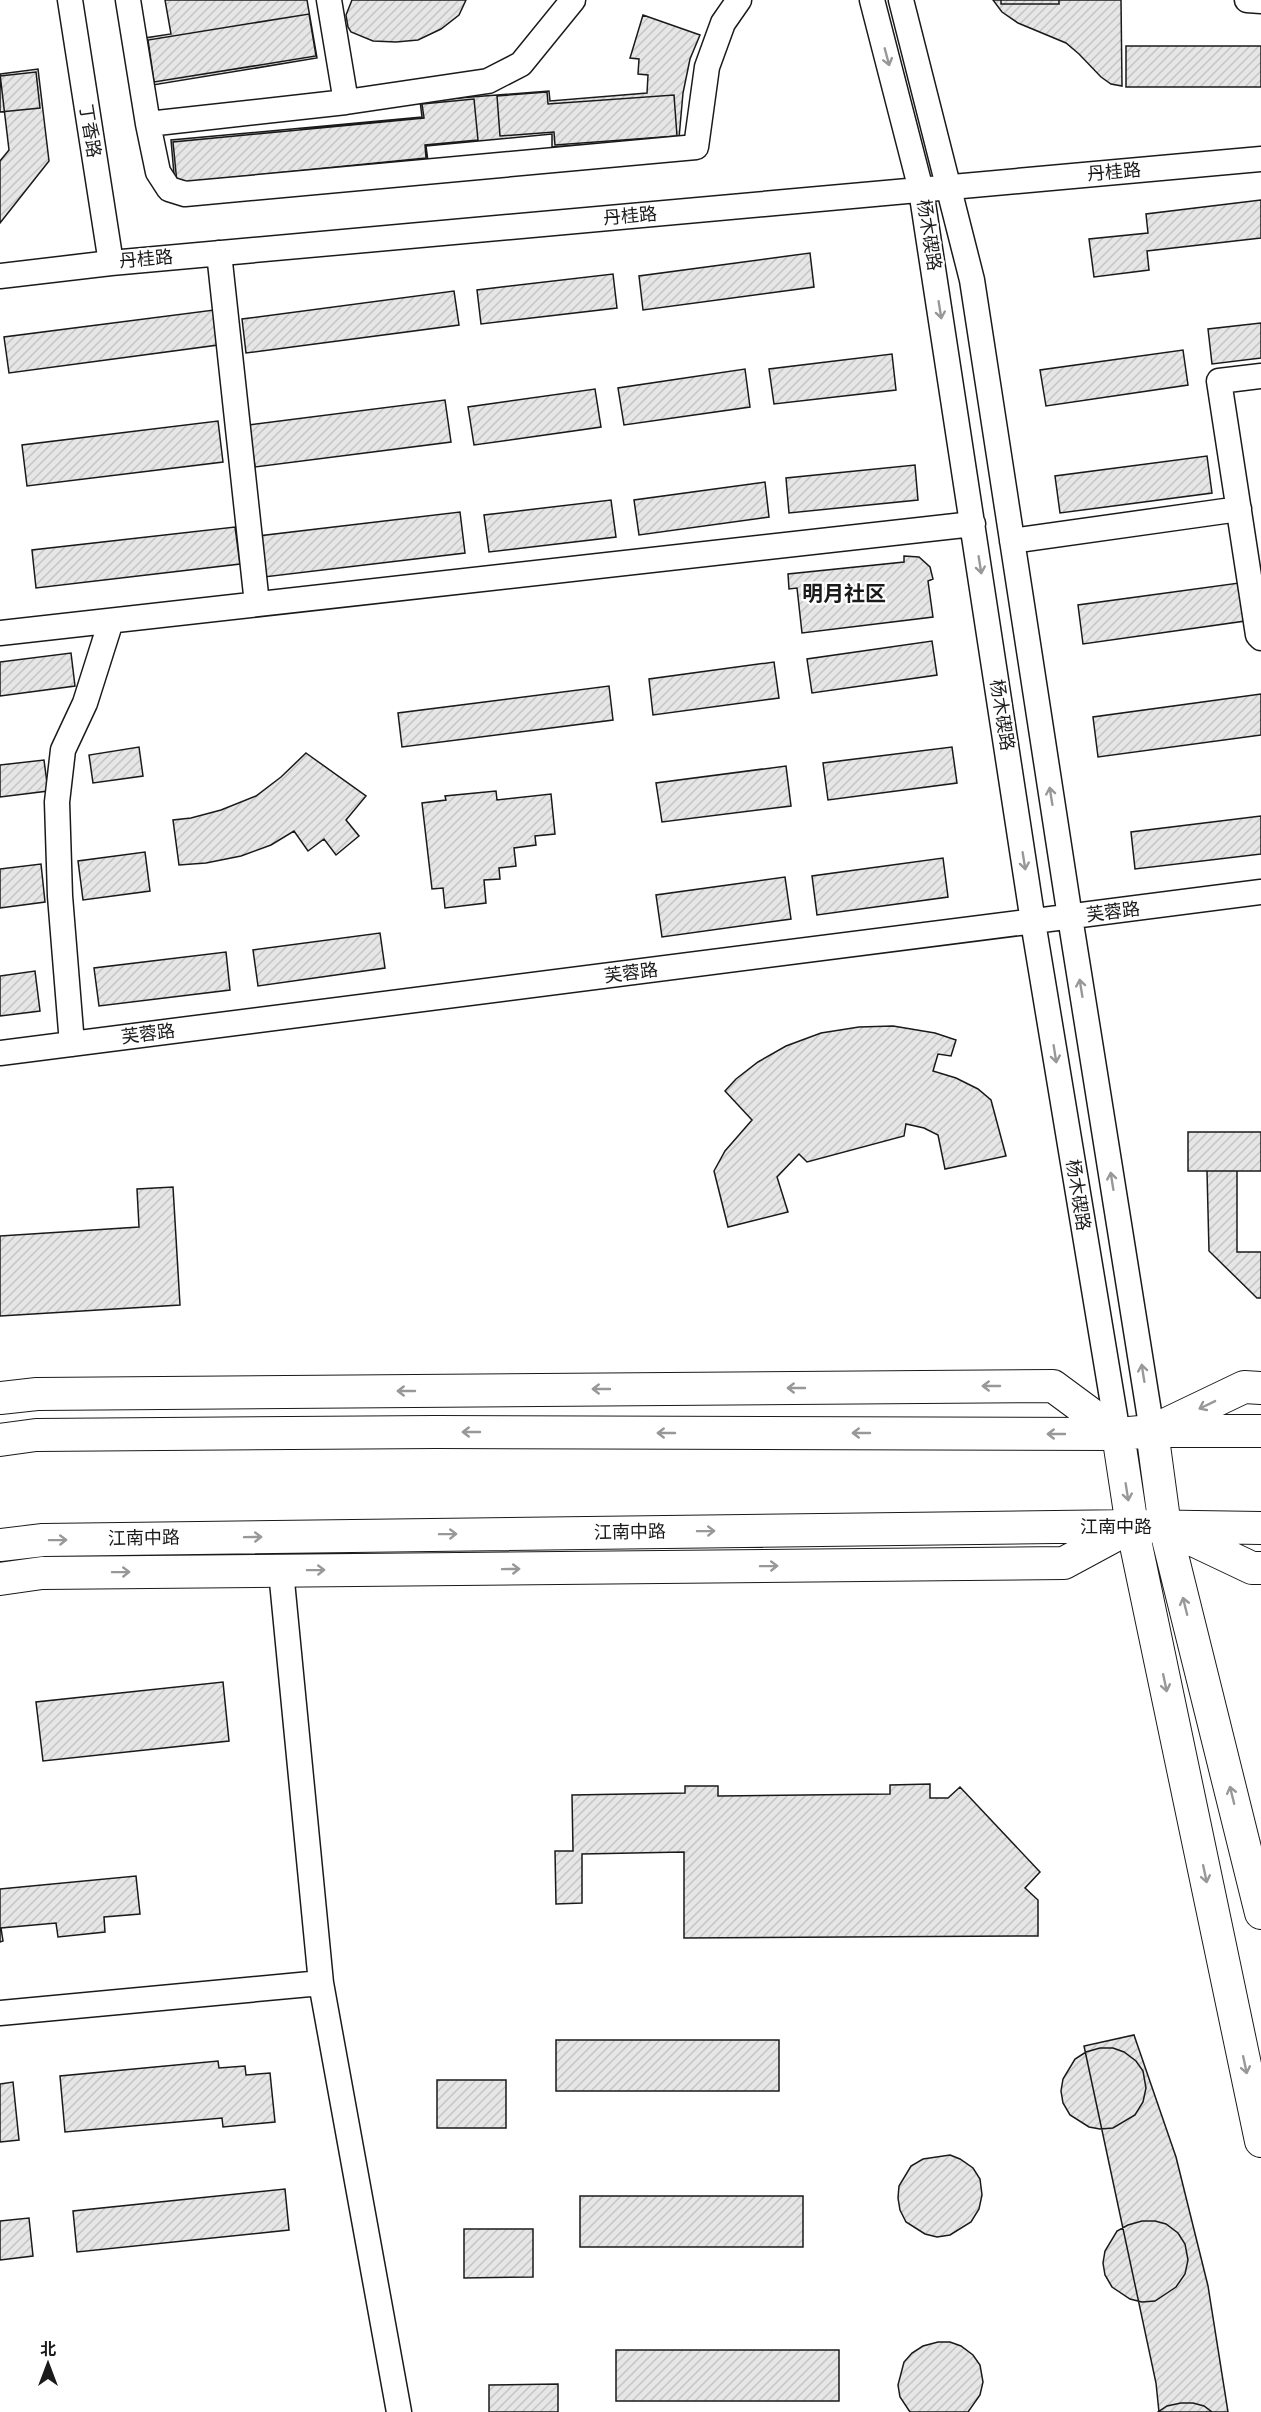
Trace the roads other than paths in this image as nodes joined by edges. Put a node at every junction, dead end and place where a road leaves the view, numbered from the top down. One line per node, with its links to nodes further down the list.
1 (70, 0): 16 (street, 丁香路)
2 (128, 0): 11 (street)
3 (329, 0): 10 (street)
4 (573, 0): 10 (street)
5 (739, 0): 11 (street)
6 (872, 0): 14 (street, 杨木碶路, one-way to 14)
7 (901, 0): 13 (street, 杨木碶路)
8 (1247, 0): 9 (street)
9 (1261, 1)
10 (346, 102): 11 (street)
11 (148, 124)
12 (1261, 159): 13 (street, 丹桂路)
13 (950, 187): 14 (street, 丹桂路); 21 (street, 杨木碶路)
14 (921, 190): 15 (street, 丹桂路); 20 (street, 杨木碶路, one-way to 20)
15 (219, 253): 16 (street, 丹桂路); 22 (street)
16 (111, 263): 17 (street, 丹桂路)
17 (0, 276)
18 (1261, 376): 19 (street)
19 (1239, 509): 21 (street); 25 (street)
20 (974, 524): 22 (street); 28 (street, 杨木碶路, one-way to 28)
21 (1012, 541): 27 (street, 杨木碶路, one-way to 21)
22 (257, 604): 23 (street)
23 (111, 621): 24 (street); 29 (street)
24 (0, 633)
25 (1261, 638)
26 (1261, 892): 27 (street, 芙蓉路)
27 (1070, 917): 28 (street, 芙蓉路); 33 (street, 杨木碶路, one-way to 27)
28 (1033, 922): 29 (street, 芙蓉路); 35 (street, 杨木碶路, one-way to 35)
29 (72, 1044): 30 (street, 芙蓉路)
30 (0, 1053)
31 (1261, 1388): 33 (main road, one-way to 33)
32 (0, 1398): 35 (main road, one-way to 32)
33 (1152, 1431): 34 (main road); 35 (main road); 38 (main road)
34 (1261, 1431)
35 (1118, 1434): 36 (main road, one-way to 36); 37 (main road, one-way to 37)
36 (0, 1440)
37 (1132, 1526): 38 (main road, 江南中路); 40 (main road, 江南中路, one-way to 37); 42 (main road, one-way to 37); 47 (main road, one-way to 47)
38 (1165, 1527): 39 (main road, 江南中路); 41 (main road); 44 (main road, one-way to 38)
39 (1261, 1528)
40 (0, 1545)
41 (1261, 1568)
42 (281, 1571): 43 (main road, one-way to 42); 45 (street)
43 (0, 1579)
44 (1261, 1913)
45 (321, 1983): 46 (street); 48 (street)
46 (0, 2013)
47 (1261, 2141)
48 (399, 2412)

